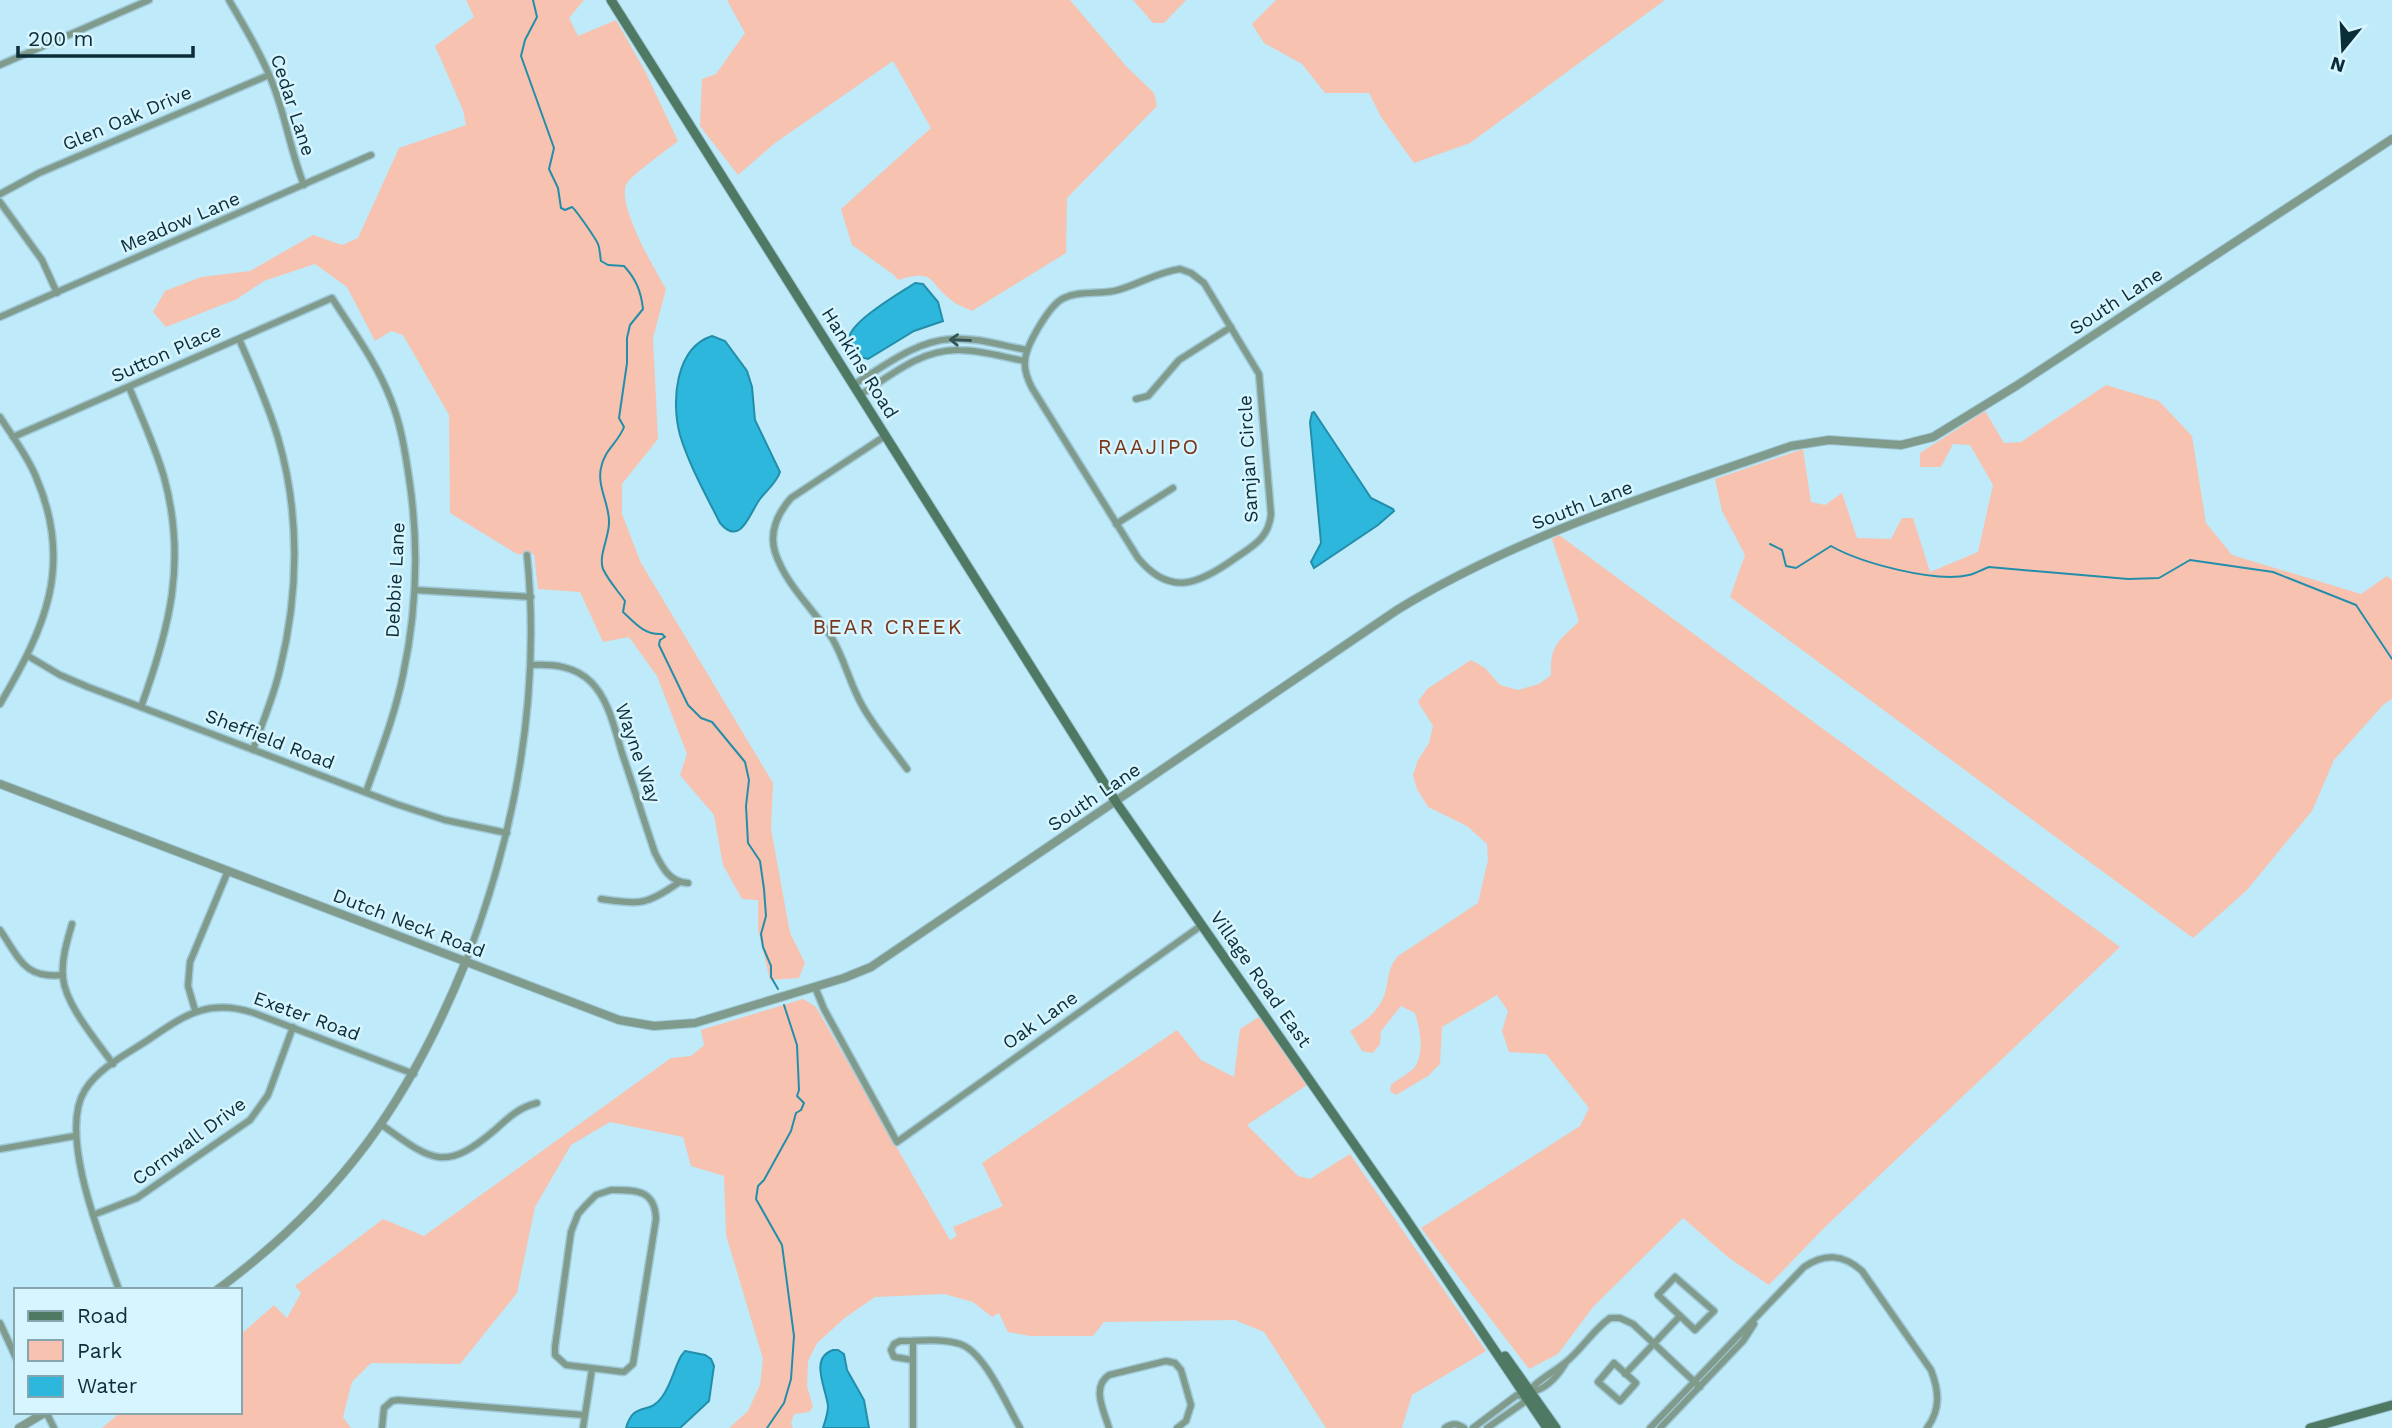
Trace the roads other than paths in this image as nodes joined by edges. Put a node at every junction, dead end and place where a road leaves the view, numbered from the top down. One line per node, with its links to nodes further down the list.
1 (149, 0): 4 (street)
2 (229, 0): 5 (street, Cedar Lane)
3 (611, 0): 20 (main road, Hankins Road)
4 (0, 65)
5 (269, 75): 8 (street, Cedar Lane); 9 (street, Glen Oak Drive)
6 (2392, 139): 41 (street, South Lane)
7 (371, 155): 8 (street, Meadow Lane)
8 (304, 185): 11 (street, Meadow Lane)
9 (0, 194)
10 (0, 202): 11 (street)
11 (57, 293): 13 (street, Meadow Lane)
12 (332, 298): 15 (street, Sutton Place); 30 (street, Debbie Lane)
13 (0, 317)
14 (1231, 327): 16 (street, Samjan Circle); 23 (street); 28 (street, Samjan Circle)
15 (239, 339): 21 (street, Sutton Place); 37 (street)
16 (1027, 350): 17 (street, one-way to 17); 18 (street, Samjan Circle)
17 (892, 361): 19 (street); 20 (street)
18 (1025, 361): 19 (street); 28 (street, Samjan Circle)
19 (898, 370): 22 (street)
20 (853, 385): 22 (main road, Hankins Road)
21 (129, 387): 26 (street, Sutton Place); 35 (street)
22 (860, 395): 25 (main road, Hankins Road)
23 (1136, 399)
24 (0, 417): 26 (street)
25 (885, 436): 36 (main road, Hankins Road); 38 (street)
26 (13, 437): 32 (street)
27 (1173, 488): 28 (street)
28 (1116, 524)
29 (527, 555): 31 (street)
30 (415, 590): 31 (street); 40 (street, Debbie Lane)
31 (531, 597): 33 (street)
32 (28, 656): 34 (street); 35 (street, Sheffield Road)
33 (531, 665): 42 (street); 44 (street, Wayne Way)
34 (0, 704)
35 (141, 707): 37 (street, Sheffield Road)
36 (1079, 745): 41 (main road, Village Road East)
37 (253, 750): 40 (street, Sheffield Road)
38 (906, 769)
39 (0, 784): 43 (street, Dutch Neck Road)
40 (366, 792): 42 (street, Sheffield Road)
41 (1116, 802): 48 (main road, Village Road East); 52 (street, South Lane)
42 (507, 833): 50 (street)
43 (228, 872): 50 (street, Dutch Neck Road); 53 (street)
44 (678, 883): 45 (street); 46 (street)
45 (688, 883)
46 (601, 899)
47 (72, 924): 51 (street)
48 (1202, 925): 52 (street, Oak Lane); 73 (main road, Village Road East)
49 (0, 930): 51 (street)
50 (466, 961): 52 (street, Dutch Neck Road); 56 (street)
51 (63, 975): 55 (street)
52 (815, 987)
53 (195, 1010): 54 (street, Exeter Road); 55 (street, Exeter Road)
54 (293, 1027): 56 (street, Exeter Road); 61 (street, Cornwall Drive)
55 (113, 1064): 59 (street, Exeter Road)
56 (414, 1074): 58 (street)
57 (537, 1103): 58 (street)
58 (382, 1125): 63 (street)
59 (75, 1136): 60 (street); 61 (street, Exeter Road)
60 (0, 1149)
61 (93, 1214): 62 (street, Exeter Road)
62 (118, 1288)
63 (220, 1288)
64 (1680, 1316): 64 (street); 67 (street)
65 (0, 1323): 68 (street)
66 (913, 1341): 69 (street); 69 (street); 81 (street)
67 (1654, 1343): 71 (street); 72 (street); 73 (street)
68 (14, 1354)
69 (912, 1360): 80 (street)
70 (592, 1368): 70 (street); 76 (street)
71 (1625, 1374): 71 (street)
72 (1698, 1384): 90 (street); 91 (street); 92 (street)
73 (1530, 1391): 86 (street); 87 (street); 88 (main road, Village Road East); 89 (main road, Village Road East)
74 (2392, 1405): 93 (main road)
75 (43, 1414): 77 (street)
76 (584, 1415): 78 (street); 79 (street)
77 (19, 1428)
78 (382, 1428)
79 (583, 1428)
80 (913, 1428)
81 (1020, 1428)
82 (1109, 1428): 83 (street)
83 (1177, 1428)
84 (1445, 1428): 85 (street)
85 (1464, 1428)
86 (1473, 1428)
87 (1486, 1428)
88 (1547, 1428)
89 (1556, 1428)
90 (1650, 1428)
91 (1660, 1428)
92 (1927, 1428)
93 (2311, 1428)

